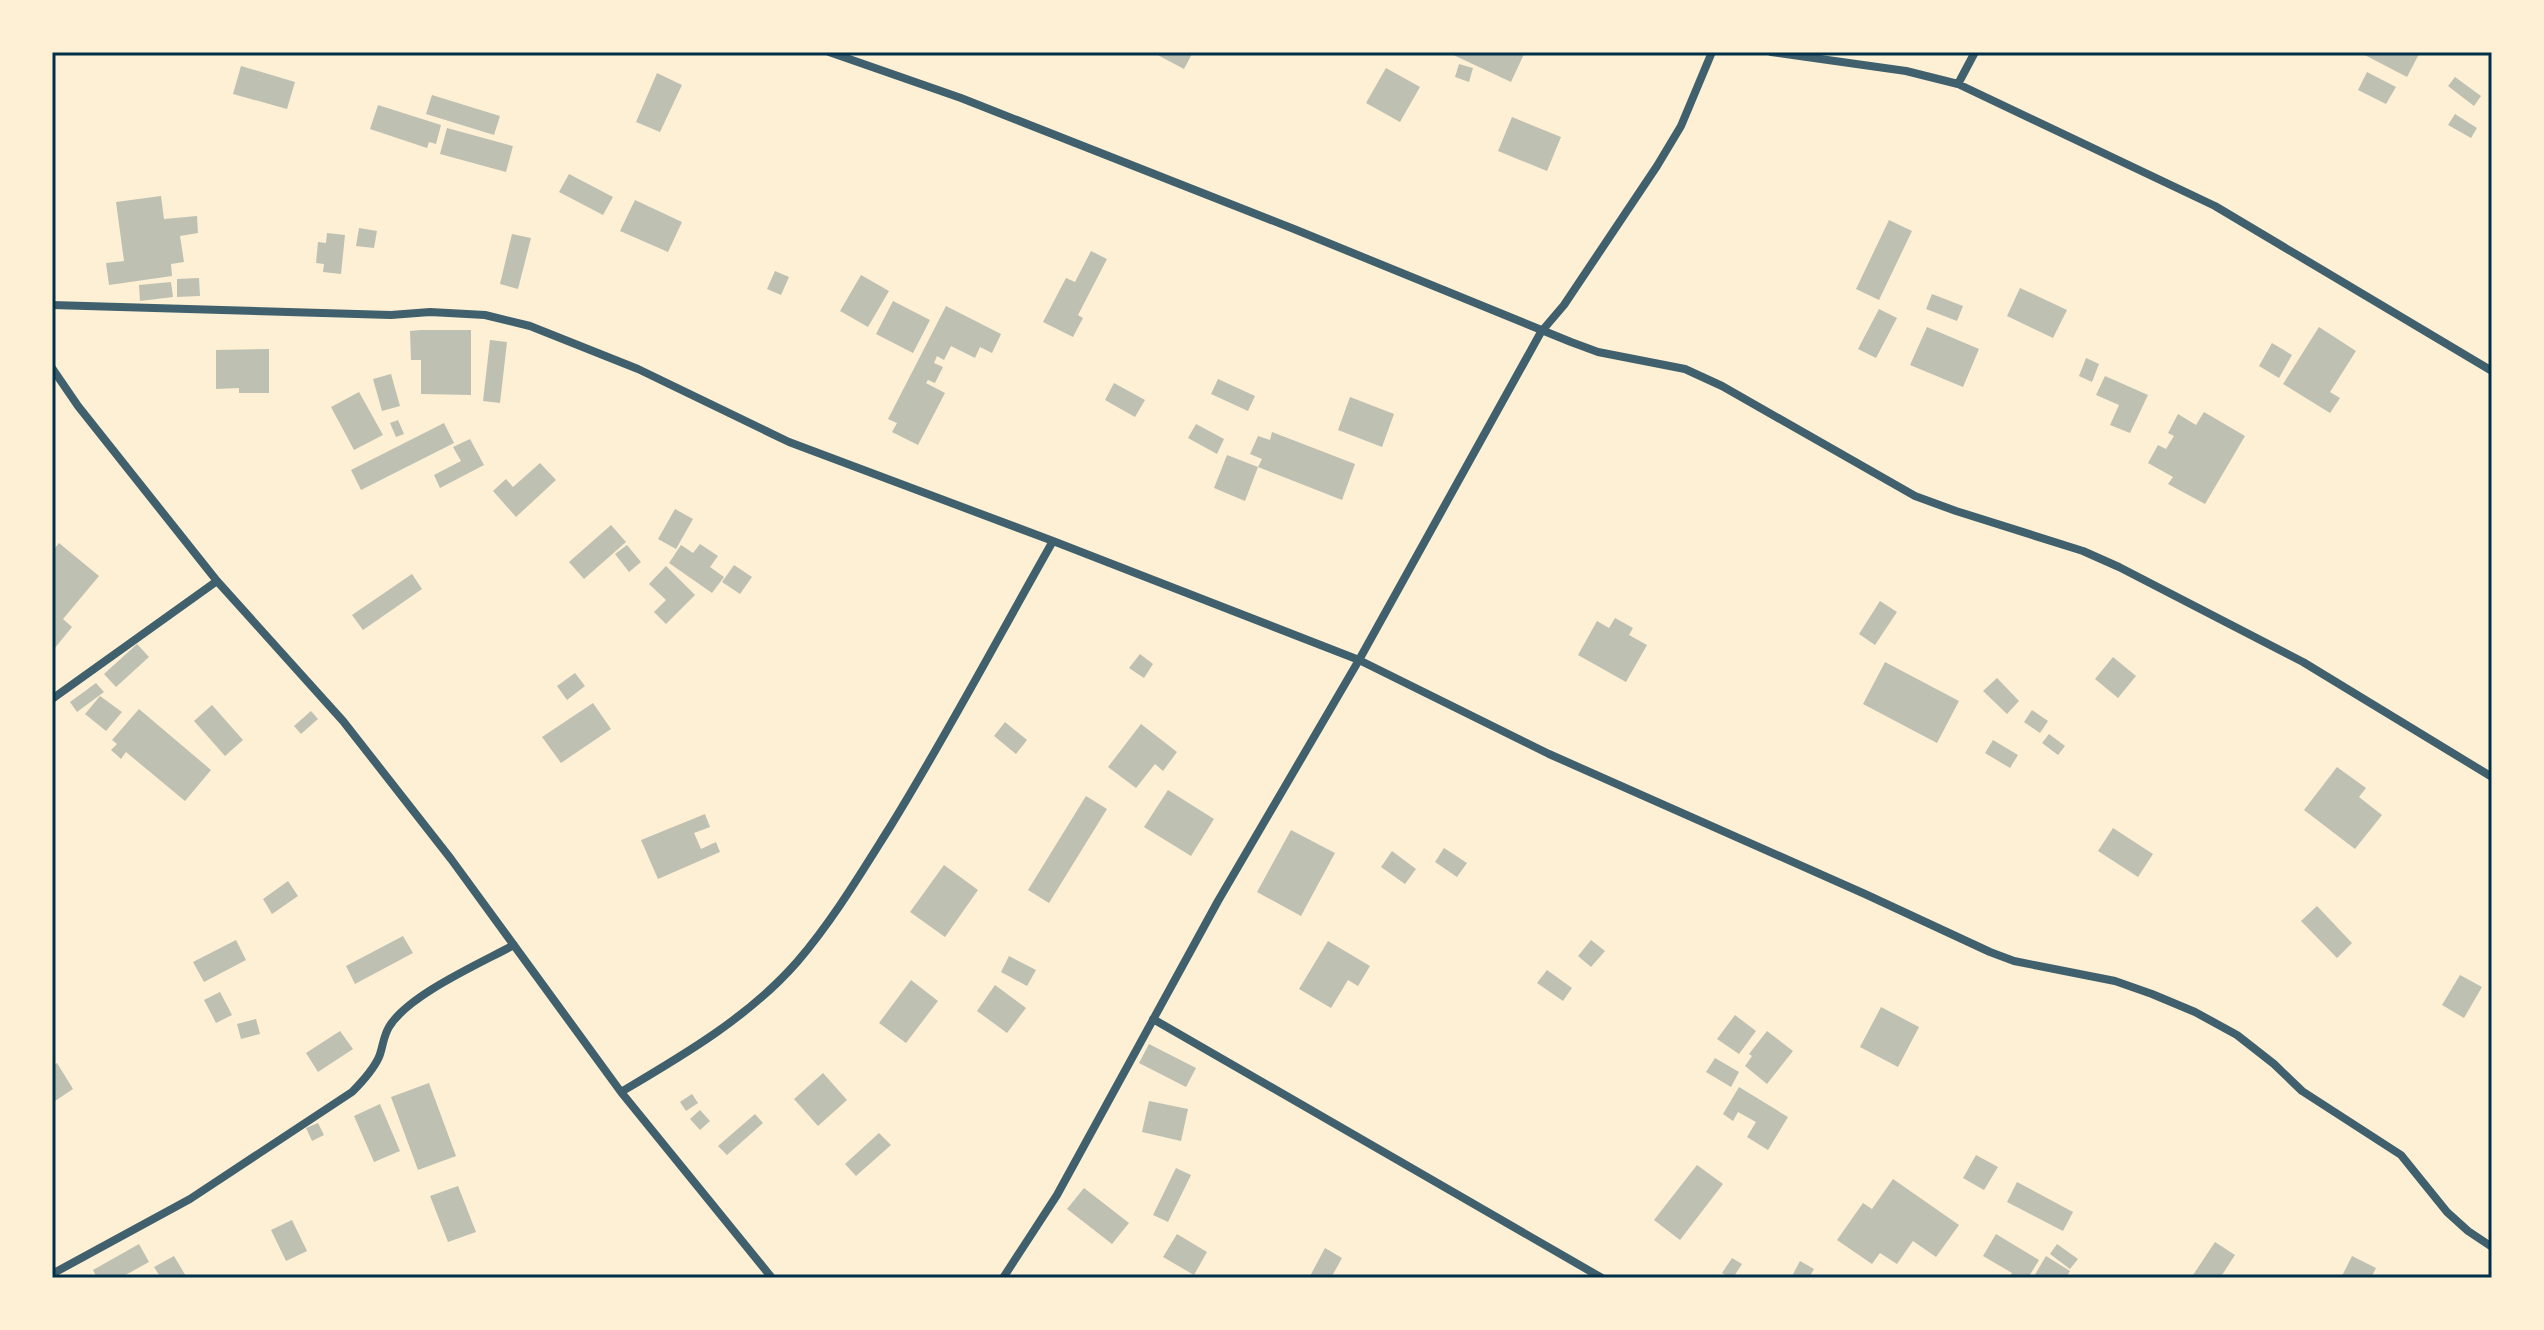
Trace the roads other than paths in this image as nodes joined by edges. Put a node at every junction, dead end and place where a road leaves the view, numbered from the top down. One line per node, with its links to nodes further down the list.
1 (829, 52): 7 (street)
2 (1712, 52): 7 (street)
3 (1771, 52): 5 (street)
4 (1975, 52): 5 (street)
5 (1958, 84): 9 (street)
6 (52, 305): 10 (street)
7 (1541, 332): 12 (street); 14 (street)
8 (52, 368): 11 (street)
9 (2492, 371)
10 (1053, 541): 12 (street); 17 (street)
11 (217, 581): 13 (street); 15 (street)
12 (1359, 660): 16 (street); 18 (street)
13 (52, 699)
14 (2492, 777)
15 (514, 945): 17 (street); 19 (street)
16 (1153, 1019): 21 (street); 22 (street)
17 (621, 1092): 20 (street)
18 (2492, 1247)
19 (52, 1274)
20 (772, 1278)
21 (1003, 1278)
22 (1602, 1278)

